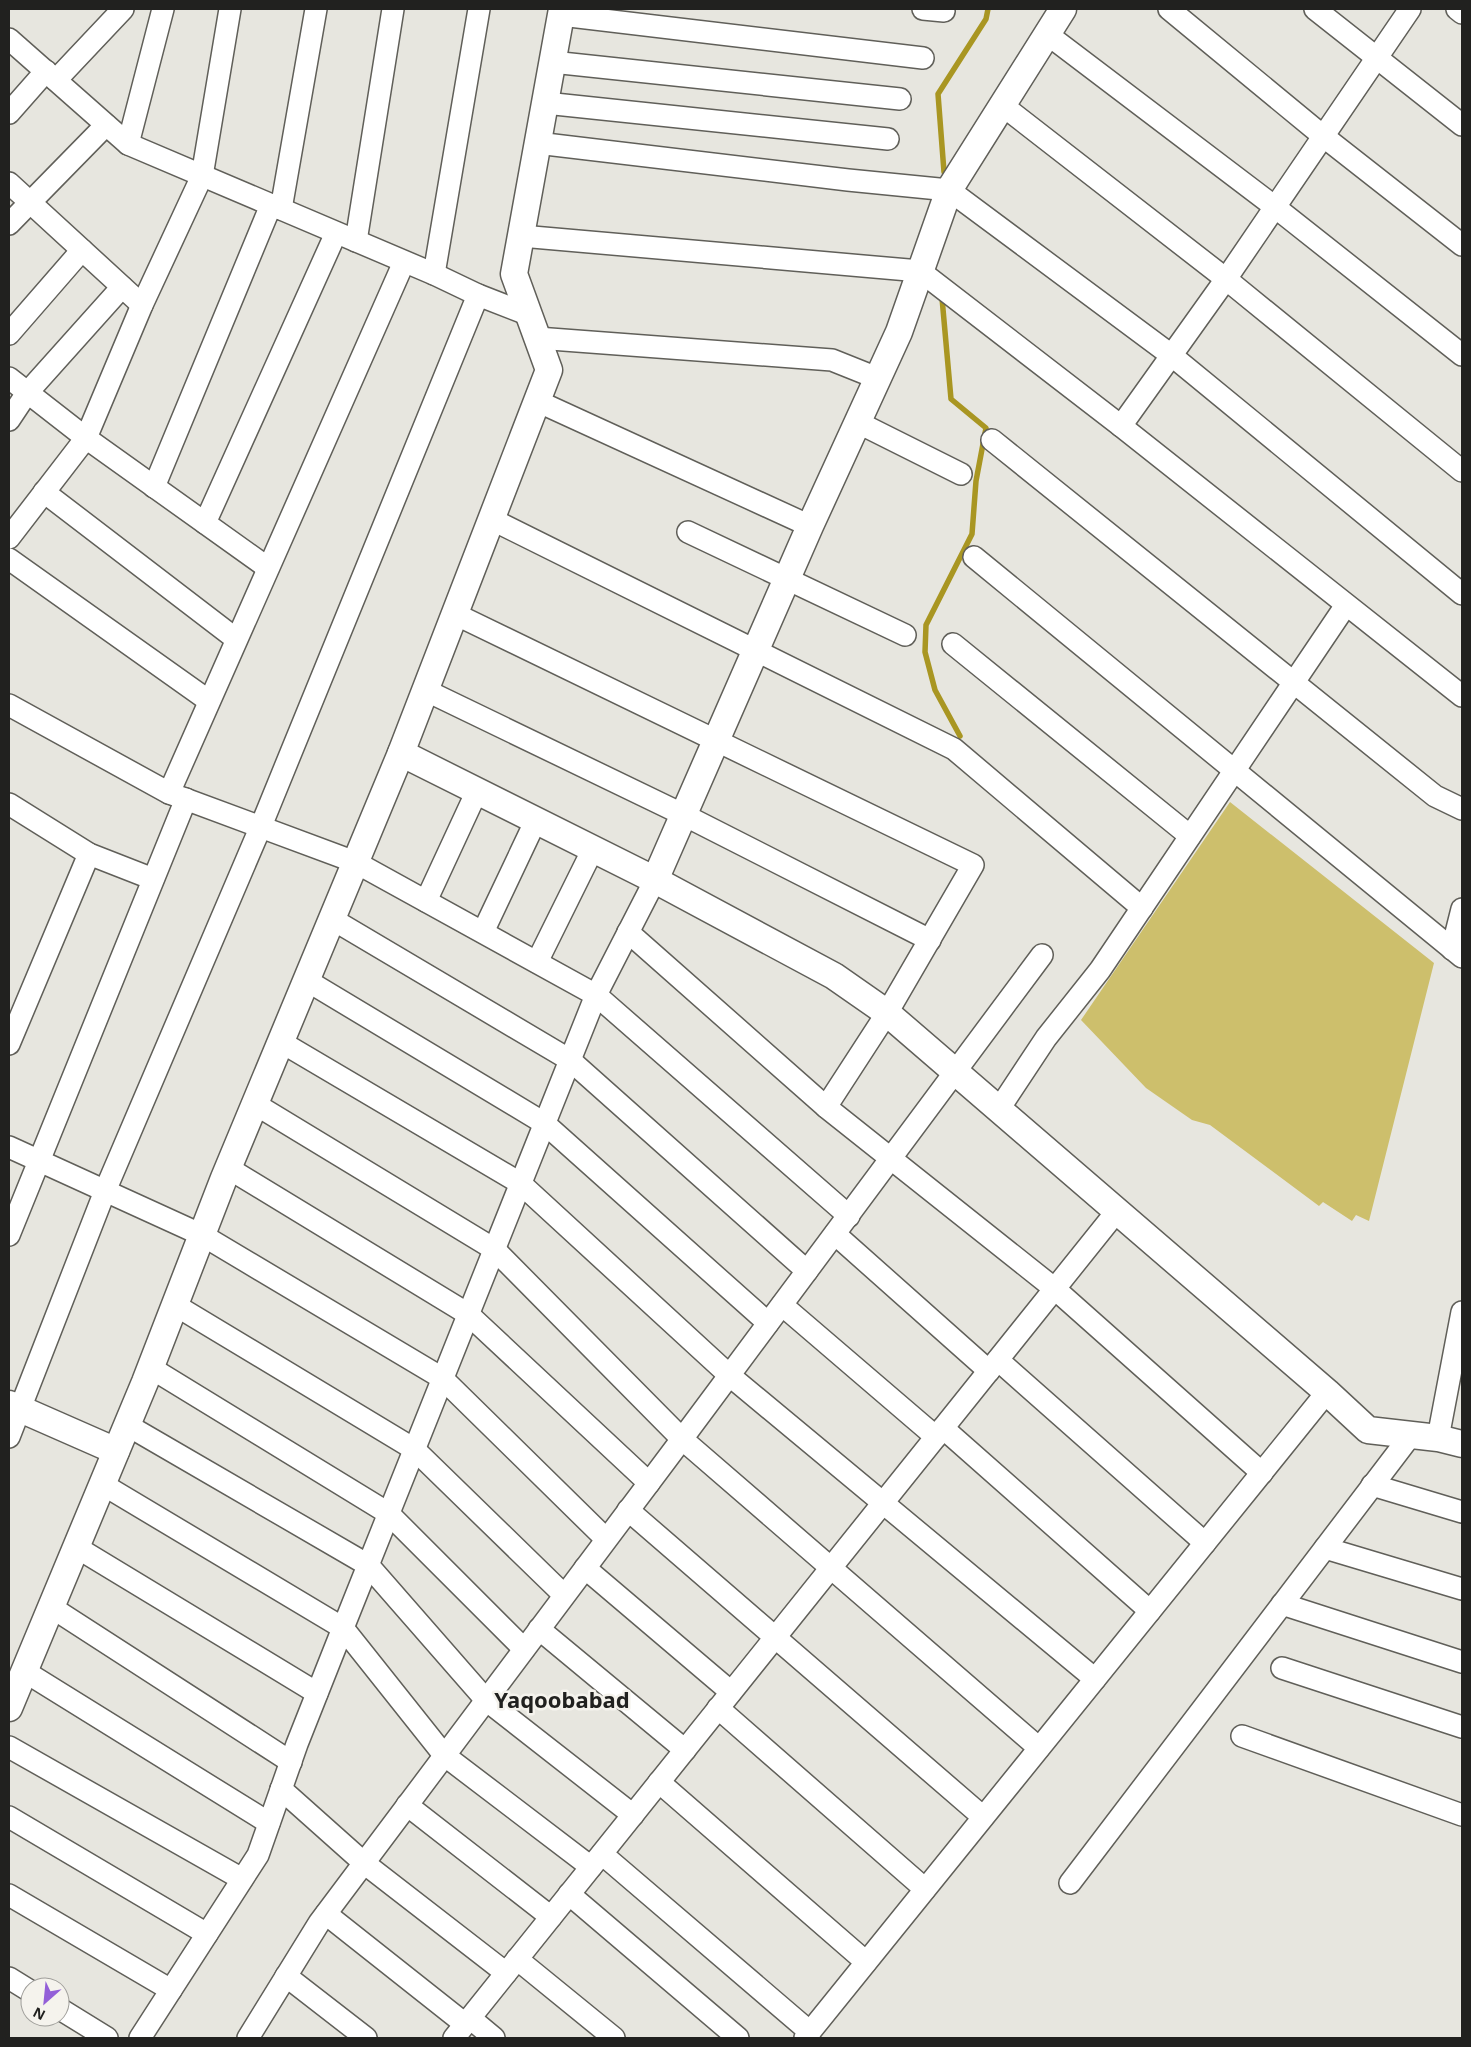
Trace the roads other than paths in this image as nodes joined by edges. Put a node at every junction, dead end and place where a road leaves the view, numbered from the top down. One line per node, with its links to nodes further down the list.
1 (123, 9): 19 (street)
2 (162, 9): 29 (street)
3 (230, 9): 30 (street)
4 (316, 9): 34 (street)
5 (392, 9): 39 (street)
6 (479, 9): 44 (street)
7 (1063, 9): 14 (street)
8 (1169, 9): 26 (street)
9 (1315, 9): 16 (street)
10 (1410, 9): 16 (street)
11 (1457, 9): 13 (street)
12 (561, 12): 17 (street); 18 (street)
13 (1462, 13)
14 (1047, 34): 22 (street); 35 (street)
15 (9, 39): 19 (street)
16 (1377, 57): 25 (street); 26 (street)
17 (923, 58)
18 (552, 62): 20 (street); 21 (street)
19 (51, 76): 23 (street); 24 (street)
20 (900, 99)
21 (545, 103): 27 (street); 28 (street)
22 (1002, 105): 32 (street); 45 (street)
23 (9, 113)
24 (106, 125): 29 (street); 33 (street)
25 (1462, 125)
26 (1323, 136): 35 (street); 40 (street)
27 (888, 139)
28 (538, 143): 32 (street); 38 (street)
29 (128, 144): 30 (street)
30 (202, 176): 34 (street); 48 (street)
31 (9, 183): 33 (street)
32 (949, 190): 43 (street); 52 (street)
33 (29, 202): 36 (street); 41 (street)
34 (276, 207): 37 (street); 65 (street)
35 (1275, 207): 45 (street); 53 (street)
36 (9, 224)
37 (336, 233): 39 (street); 68 (street)
38 (521, 236): 43 (street); 49 (street)
39 (356, 241): 42 (street)
40 (1462, 245)
41 (82, 250): 46 (street); 50 (street)
42 (404, 262): 44 (street); 74 (street)
43 (920, 271): 55 (street); 60 (street)
44 (434, 274): 47 (street)
45 (1226, 279): 52 (street); 63 (street)
46 (122, 287): 48 (street); 56 (street)
47 (478, 295): 49 (street); 97 (street)
48 (142, 305): 61 (street)
49 (527, 314): 51 (street)
50 (9, 334)
51 (537, 338): 55 (street); 57 (street)
52 (1171, 355): 60 (street); 76 (street)
53 (1462, 355)
54 (9, 378): 56 (street)
55 (877, 378): 59 (street)
56 (27, 393): 58 (street); 61 (street)
57 (537, 401): 67 (street); 69 (street)
58 (9, 420)
59 (857, 422): 64 (street); 69 (street)
60 (1121, 426): 77 (street)
61 (86, 438): 65 (street); 66 (street)
62 (992, 440): 83 (street)
63 (1462, 470)
64 (961, 474)
65 (154, 487): 68 (street)
66 (44, 492): 71 (street); 80 (street)
67 (491, 519): 78 (street); 82 (street)
68 (205, 523): 74 (street)
69 (810, 526): 75 (street)
70 (688, 532): 75 (street)
71 (9, 538)
72 (974, 557): 90 (street)
73 (9, 558): 86 (street)
74 (268, 568): 80 (street)
75 (786, 580): 79 (street); 82 (street)
76 (1462, 594)
77 (1346, 605): 83 (street); 85 (street)
78 (454, 614): 84 (street); 88 (street)
79 (904, 635)
80 (236, 639): 86 (street)
81 (953, 644): 98 (street)
82 (756, 650): 88 (street); 105 (street)
83 (1294, 682): 90 (street); 94 (street)
84 (425, 690): 89 (street); 95 (street)
85 (1462, 696)
86 (209, 701): 92 (street)
87 (9, 705): 92 (street)
88 (716, 740): 95 (street); 110 (street)
89 (400, 753): 91 (street); 101 (street)
90 (1234, 770): 98 (street); 111 (street)
91 (477, 791): 96 (street); 104 (street)
92 (177, 796): 97 (street); 102 (street)
93 (9, 804): 100 (street)
94 (1462, 809)
95 (684, 814): 103 (street); 110 (street)
96 (536, 820): 99 (street); 108 (street)
97 (260, 826): 101 (street); 130 (street)
98 (1190, 836): 105 (street)
99 (593, 849): 103 (street); 113 (street)
100 (89, 854): 102 (street); 118 (street)
101 (355, 862): 104 (street); 107 (street)
102 (153, 880): 127 (street)
103 (655, 880): 109 (street); 116 (street)
104 (426, 901): 108 (street)
105 (1142, 908): 123 (street)
106 (1462, 909): 111 (street)
107 (332, 919): 114 (street); 119 (street)
108 (483, 932): 113 (street)
109 (628, 932): 115 (street); 122 (street)
110 (930, 940): 116 (street)
111 (1457, 953)
112 (1042, 955): 120 (street)
113 (537, 962): 115 (street)
114 (306, 980): 117 (street); 124 (street)
115 (596, 995): 119 (street); 132 (street)
116 (887, 1013): 120 (street); 122 (street)
117 (281, 1042): 121 (street); 129 (street)
118 (9, 1044)
119 (570, 1060): 124 (street); 137 (street)
120 (955, 1072): 123 (street); 126 (street)
121 (255, 1104): 128 (street); 136 (street)
122 (826, 1107): 126 (street)
123 (999, 1109): 131 (street)
124 (544, 1123): 129 (street); 143 (street)
125 (9, 1147): 127 (street)
126 (891, 1159): 132 (street); 138 (street)
127 (40, 1161): 130 (street); 134 (street)
128 (228, 1168): 135 (street); 142 (street)
129 (520, 1183): 136 (street); 146 (street)
130 (105, 1191): 135 (street); 149 (street)
131 (1117, 1211): 138 (street); 148 (street)
132 (848, 1216): 133 (street)
133 (835, 1234): 137 (street); 144 (street)
134 (9, 1235)
135 (202, 1235): 139 (street); 147 (street)
136 (494, 1249): 142 (street); 154 (street)
137 (807, 1271): 140 (street)
138 (1055, 1289): 144 (street); 158 (street)
139 (175, 1305): 145 (street); 156 (street)
140 (782, 1305): 143 (street); 151 (street)
141 (1462, 1312): 155 (street)
142 (468, 1314): 147 (street); 159 (street)
143 (768, 1323): 146 (street)
144 (994, 1365): 151 (street); 167 (street)
145 (150, 1368): 150 (street); 165 (street)
146 (729, 1375): 154 (street); 162 (street)
147 (442, 1378): 156 (street); 166 (street)
148 (1327, 1392): 152 (street); 158 (street)
149 (14, 1407): 153 (street); 157 (street)
150 (127, 1425): 157 (street); 170 (street)
151 (940, 1433): 162 (street); 177 (street)
152 (1411, 1435): 155 (street); 161 (street)
153 (9, 1437)
154 (682, 1440): 159 (street); 172 (street)
155 (1450, 1441)
156 (414, 1448): 165 (street); 174 (street)
157 (116, 1451): 160 (street)
158 (1262, 1473): 167 (street)
159 (649, 1482): 163 (street)
160 (102, 1484): 168 (street); 178 (street)
161 (1372, 1485): 164 (street); 169 (street)
162 (883, 1503): 172 (street); 185 (street)
163 (628, 1510): 166 (street); 180 (street)
164 (1462, 1512)
165 (388, 1513): 170 (street); 181 (street)
166 (606, 1539): 171 (street)
167 (1206, 1542): 177 (street)
168 (76, 1547): 176 (street); 186 (street)
169 (1325, 1548): 173 (street); 175 (street)
170 (368, 1565): 178 (street); 187 (street)
171 (585, 1568): 174 (street); 188 (street)
172 (831, 1568): 180 (street); 193 (street)
173 (1462, 1589)
174 (564, 1595): 179 (street)
175 (1282, 1604): 182 (street); 208 (street)
176 (51, 1607): 184 (street); 196 (street)
177 (1150, 1611): 185 (street)
178 (343, 1628): 186 (street); 195 (street)
179 (539, 1629): 181 (street); 194 (street)
180 (775, 1637): 188 (street); 203 (street)
181 (524, 1649): 187 (street)
182 (1462, 1662)
183 (1282, 1668): 190 (street)
184 (24, 1671): 189 (street); 204 (street)
185 (1095, 1679): 193 (street)
186 (318, 1693): 196 (street)
187 (486, 1700): 195 (street); 200 (street)
188 (725, 1700): 194 (street); 209 (street)
189 (10, 1701)
190 (1462, 1727)
191 (1242, 1736): 201 (street)
192 (9, 1747): 207 (street)
193 (1039, 1748): 203 (street)
194 (685, 1750): 197 (street)
195 (444, 1755): 199 (street); 205 (street)
196 (291, 1762): 198 (street)
197 (659, 1782): 200 (street); 215 (street)
198 (281, 1789): 204 (street); 206 (street)
199 (407, 1805): 206 (street); 213 (street)
200 (632, 1815): 205 (street)
201 (1462, 1815)
202 (9, 1817): 214 (street)
203 (983, 1817): 209 (street)
204 (269, 1823): 207 (street)
205 (596, 1860): 210 (street); 223 (street)
206 (364, 1863): 212 (street); 216 (street)
207 (242, 1879): 214 (street)
208 (1070, 1883)
209 (925, 1889): 215 (street)
210 (569, 1894): 213 (street); 230 (street)
211 (9, 1895): 220 (street)
212 (326, 1914): 217 (street); 222 (street)
213 (551, 1917): 216 (street)
214 (207, 1934): 220 (street)
215 (866, 1962): 223 (street)
216 (512, 1966): 222 (street); 229 (street)
217 (286, 1976): 226 (street); 227 (street)
218 (9, 1978): 219 (street)
219 (20, 1985)
220 (171, 1990): 225 (street)
221 (70, 2016): 224 (street)
222 (463, 2027): 228 (street)
223 (807, 2035)
224 (106, 2038)
225 (140, 2038)
226 (248, 2038)
227 (366, 2038)
228 (494, 2038)
229 (614, 2038)
230 (738, 2038)

